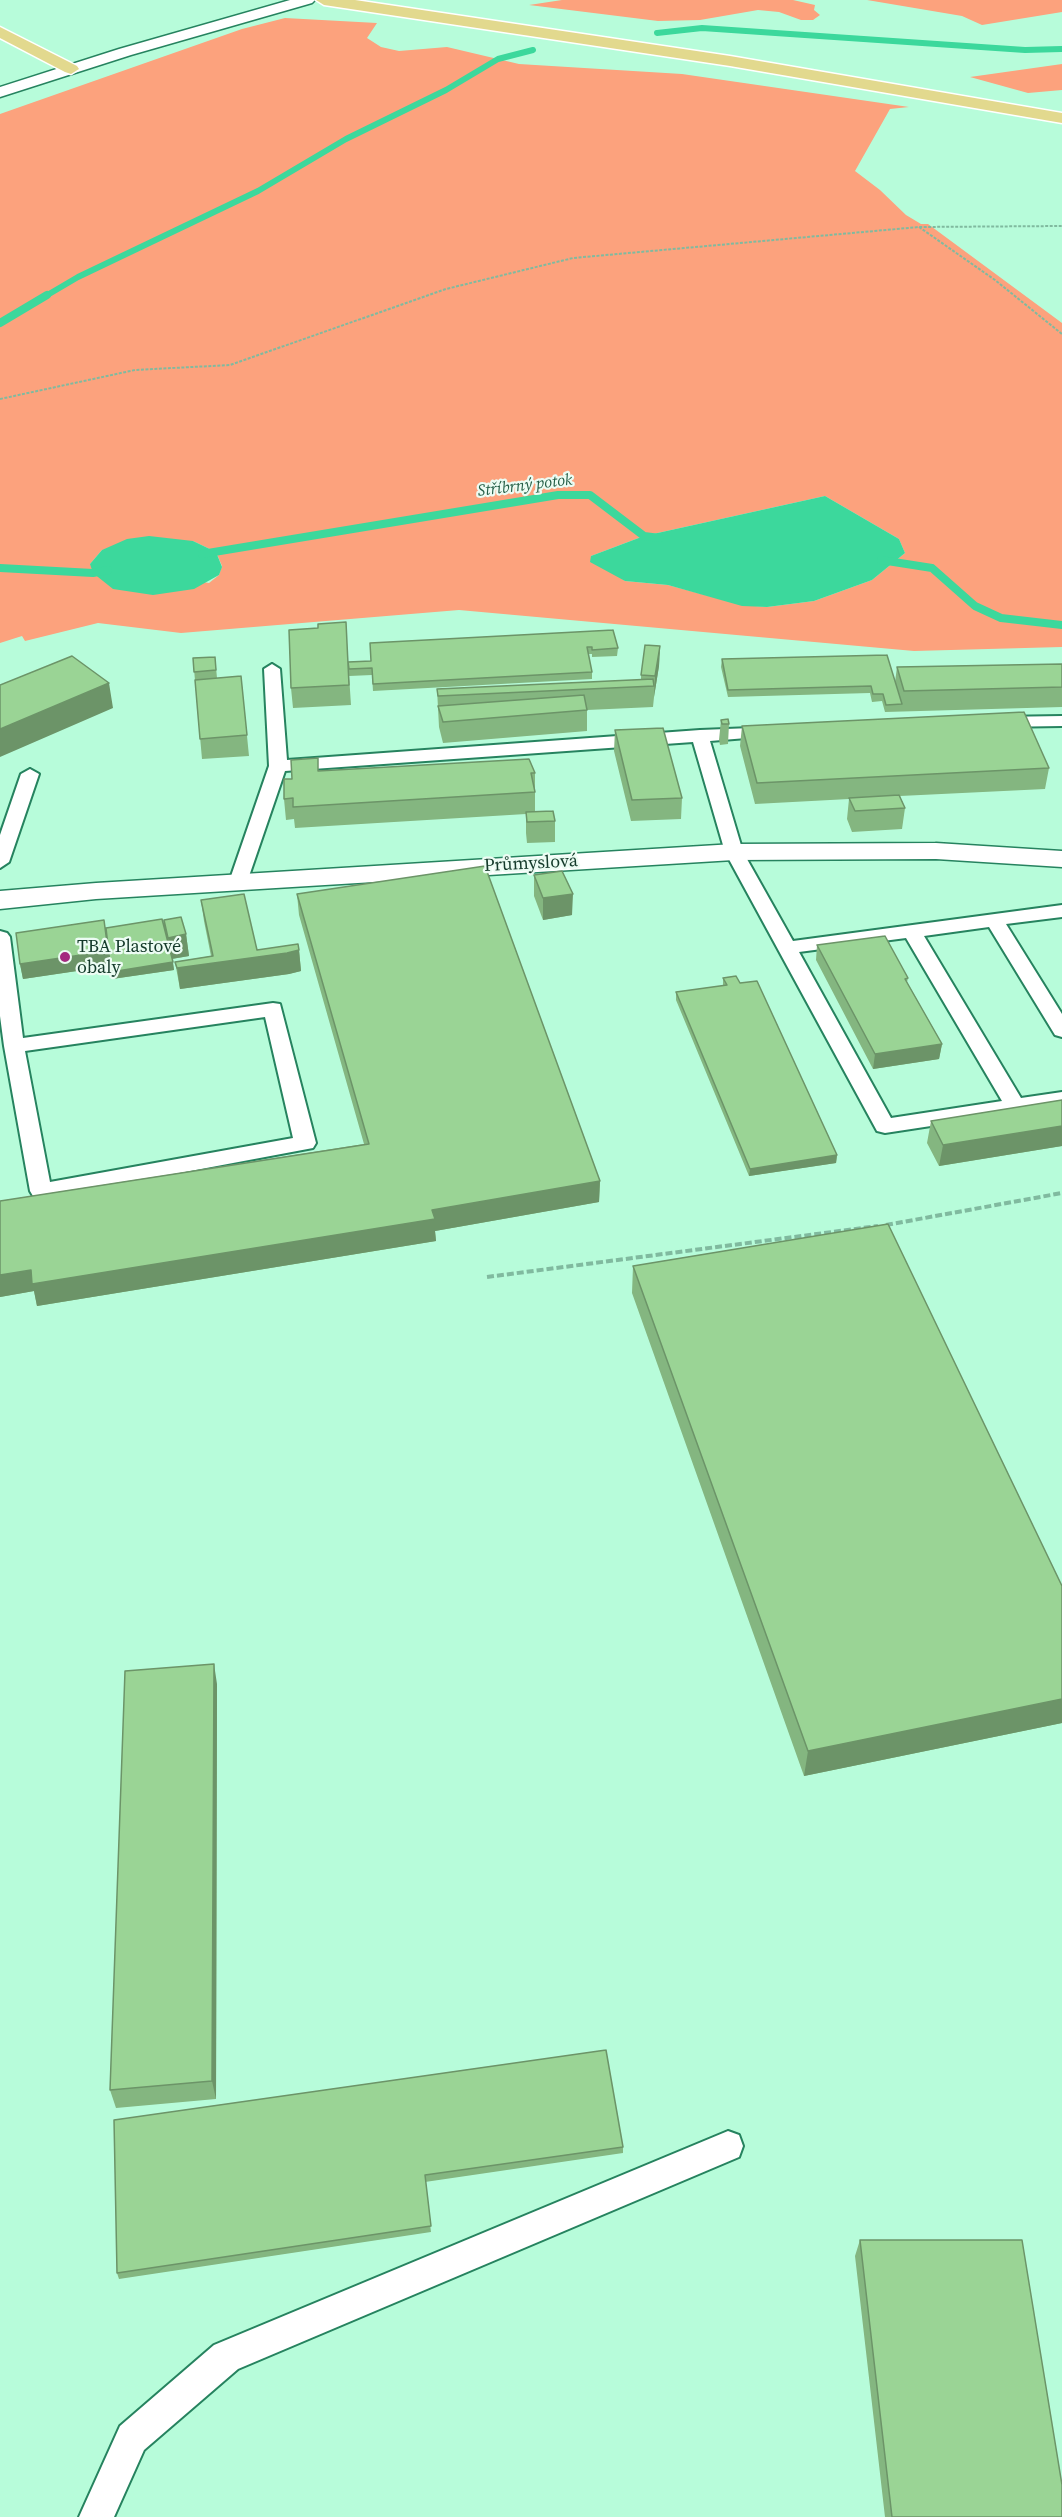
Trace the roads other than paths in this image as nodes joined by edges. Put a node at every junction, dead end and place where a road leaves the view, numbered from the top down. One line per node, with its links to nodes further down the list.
1 (307, 0): 5 (street)
2 (324, 0): 3 (main road)
3 (341, 2): 7 (main road)
4 (0, 32): 5 (main road)
5 (71, 69): 6 (street)
6 (0, 92)
7 (1062, 118)
8 (272, 669): 13 (lane)
9 (1062, 721): 10 (lane)
10 (978, 723)
11 (788, 730): 12 (lane)
12 (700, 735): 13 (lane); 15 (lane)
13 (278, 766): 18 (lane)
14 (30, 774): 17 (lane)
15 (734, 852): 16 (street, Průmyslová); 18 (street, Průmyslová); 24 (lane)
16 (1062, 859)
17 (0, 862)
18 (238, 882): 19 (street, Průmyslová)
19 (0, 900)
20 (1062, 911): 21 (lane)
21 (994, 920): 22 (lane); 25 (lane)
22 (912, 932): 24 (lane); 28 (lane)
23 (0, 937): 26 (lane)
24 (787, 948): 28 (lane)
25 (1062, 1030)
26 (14, 1046): 26 (lane)
27 (1062, 1099): 28 (lane)
28 (1015, 1106)
29 (728, 2146): 30 (lane)
30 (96, 2517)

